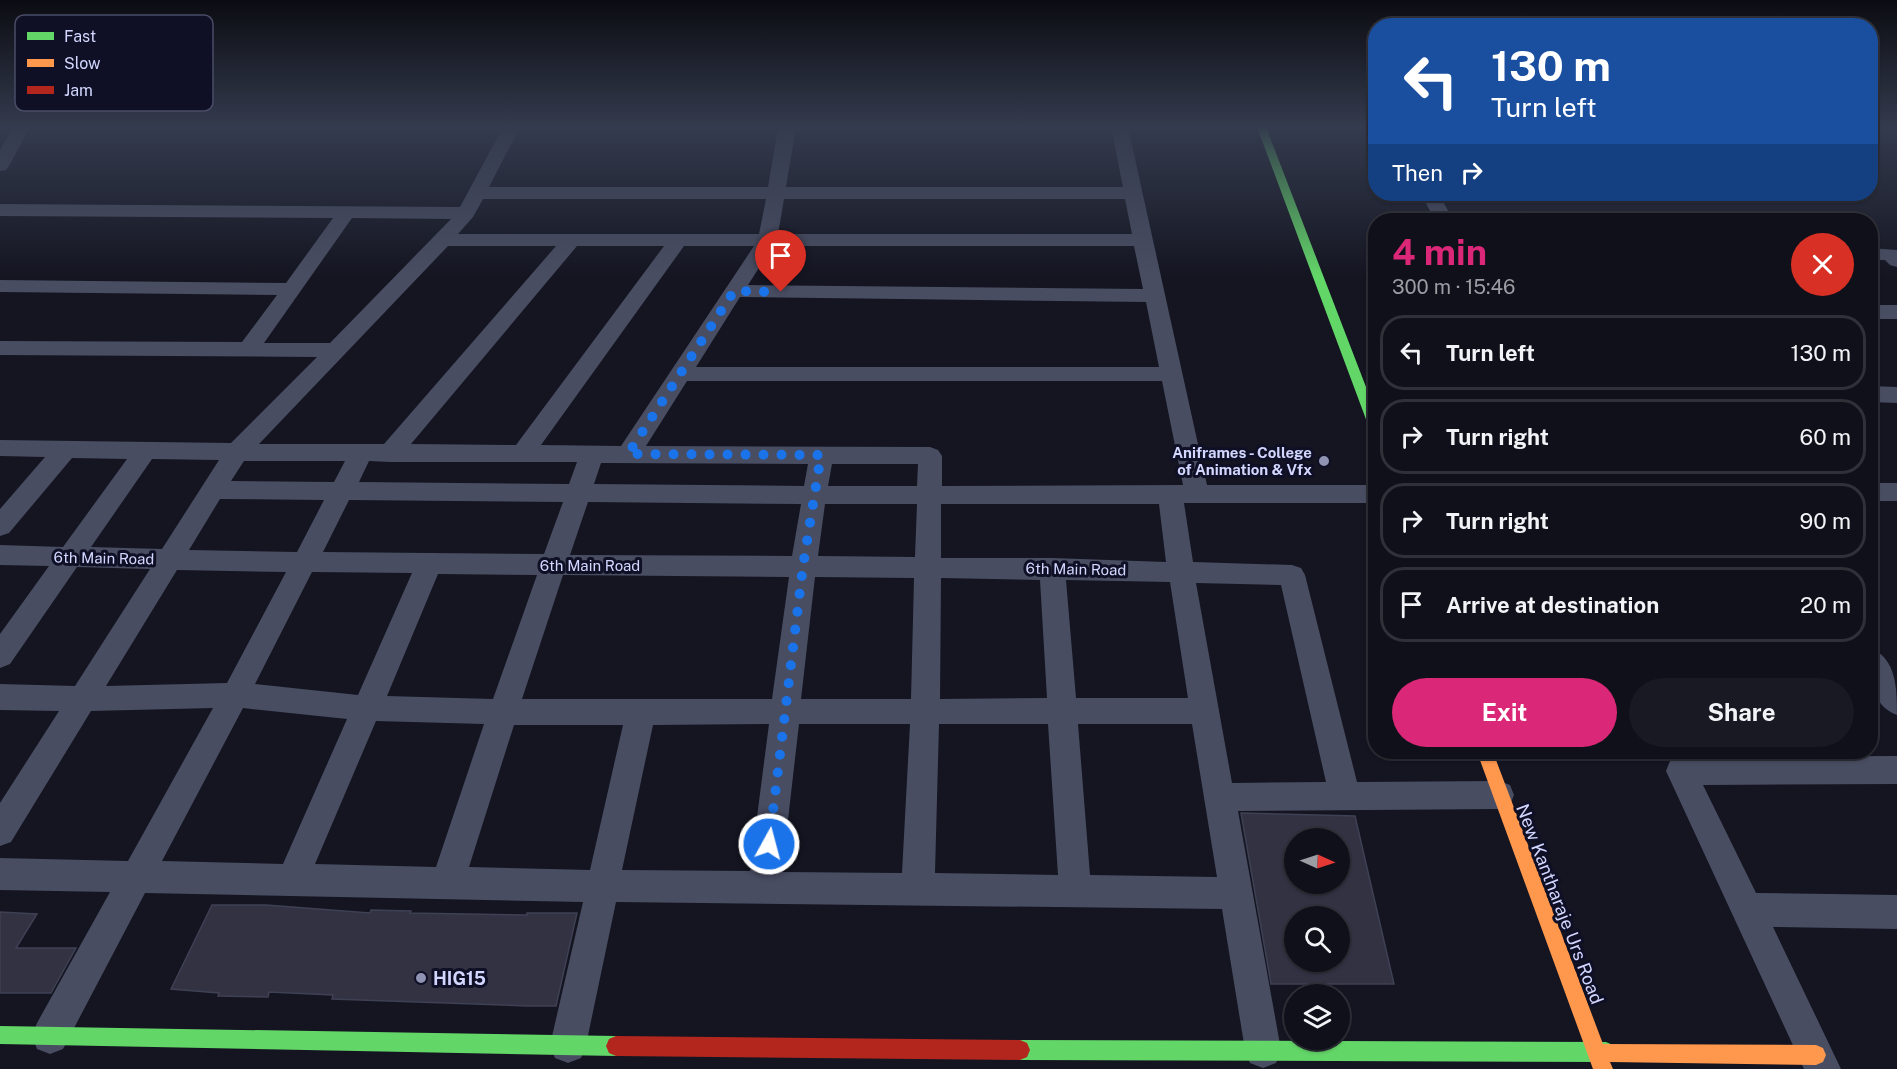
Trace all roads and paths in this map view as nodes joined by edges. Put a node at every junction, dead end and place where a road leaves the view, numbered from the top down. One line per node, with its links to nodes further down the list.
1 (485, 177): 6 (street)
2 (779, 177): 5 (street)
3 (1130, 177): 7 (street)
4 (1281, 177): 31 (street)
5 (777, 192): 6 (street); 7 (street); 12 (street)
6 (476, 193): 10 (street)
7 (1134, 193): 15 (street)
8 (0, 210): 9 (street)
9 (347, 212): 10 (street); 19 (street)
10 (466, 213): 13 (street)
11 (679, 239): 12 (street); 14 (street); 37 (street)
12 (768, 239): 15 (street); 20 (street)
13 (443, 240): 14 (street); 26 (street)
14 (572, 240): 36 (street)
15 (1144, 240): 21 (street)
16 (1878, 254): 17 (street)
17 (1897, 261)
18 (0, 286): 19 (street)
19 (292, 289): 25 (street)
20 (734, 291): 21 (street); 27 (street)
21 (1156, 296): 28 (street)
22 (1878, 312): 23 (street)
23 (1897, 312)
24 (0, 348): 25 (street)
25 (248, 350): 26 (street)
26 (337, 350): 35 (street)
27 (680, 374): 28 (street); 39 (street)
28 (1172, 374): 49 (street)
29 (1878, 394): 30 (street)
30 (1897, 395)
31 (1368, 409)
32 (0, 448): 33 (street)
33 (66, 449): 34 (street); 50 (street)
34 (146, 450): 35 (street); 52 (street)
35 (237, 452): 36 (street); 41 (street)
36 (376, 452): 37 (street); 42 (street)
37 (523, 453): 38 (street)
38 (592, 454): 39 (street); 45 (street)
39 (628, 454): 40 (street)
40 (821, 455): 47 (street); 48 (street)
41 (214, 490): 42 (street); 53 (street)
42 (341, 491): 45 (street); 54 (street)
43 (1878, 492): 44 (street)
44 (1897, 492)
45 (577, 493): 47 (street); 56 (street)
46 (1368, 494): 49 (street)
47 (815, 495): 48 (street); 57 (street)
48 (929, 495): 49 (street); 58 (street)
49 (1183, 495): 60 (street)
50 (0, 526)
51 (0, 555): 52 (street, 6th Main Road)
52 (70, 557): 53 (street, 6th Main Road); 61 (street)
53 (170, 560): 54 (street, 6th Main Road); 65 (street)
54 (303, 563): 55 (street, 6th Main Road); 63 (street)
55 (429, 563): 56 (street, 6th Main Road); 67 (street)
56 (554, 564): 57 (street, 6th Main Road); 73 (street)
57 (803, 566): 58 (street, 6th Main Road); 70 (street)
58 (927, 567): 59 (street, 6th Main Road); 68 (street)
59 (1053, 568): 60 (street, 6th Main Road); 71 (street)
60 (1181, 572): 72 (street); 78 (street, 6th Main Road)
61 (0, 656)
62 (1878, 672): 66 (street)
63 (235, 695): 65 (street); 67 (street); 81 (street)
64 (0, 697): 65 (street)
65 (83, 699): 79 (street)
66 (1897, 702)
67 (365, 708): 73 (street); 82 (street)
68 (925, 710): 70 (street); 71 (street); 86 (street)
69 (641, 711): 70 (street); 73 (street); 84 (street)
70 (784, 711): 85 (street)
71 (1061, 711): 72 (street); 87 (street)
72 (1205, 711): 77 (street)
73 (503, 712): 83 (street)
74 (1487, 759): 76 (street, New Kantharaje Urs Road)
75 (1897, 770): 89 (street)
76 (1500, 795): 78 (street); 95 (street, New Kantharaje Urs Road)
77 (1221, 797): 78 (street); 88 (street)
78 (1345, 797)
79 (0, 831)
80 (0, 874): 81 (street)
81 (136, 875): 82 (street); 92 (street)
82 (292, 880): 83 (street)
83 (447, 884): 84 (street)
84 (603, 886): 85 (street); 93 (street)
85 (764, 888): 86 (street)
86 (918, 890): 87 (street)
87 (1075, 891): 88 (street)
88 (1237, 893): 94 (street)
89 (1748, 910): 90 (street); 98 (street)
90 (1897, 912)
91 (0, 1035): 92 (street)
92 (50, 1036): 96 (street)
93 (568, 1045): 96 (street); 97 (street)
94 (1263, 1050): 95 (street); 97 (street)
95 (1597, 1051): 98 (street); 99 (street, New Kantharaje Urs Road)
96 (376, 1057)
97 (1096, 1060)
98 (1820, 1062)
99 (1603, 1069)

